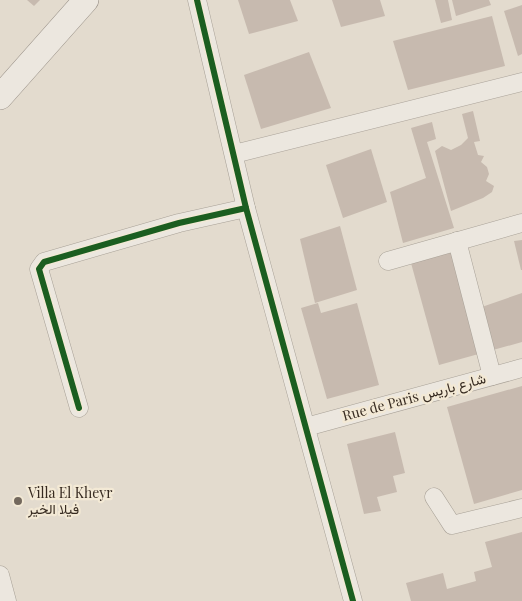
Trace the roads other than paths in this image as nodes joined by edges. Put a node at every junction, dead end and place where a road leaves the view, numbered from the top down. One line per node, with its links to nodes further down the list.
1 (86, 0): 4 (street)
2 (197, 0): 5 (street)
3 (522, 82): 5 (street)
4 (0, 97)
5 (234, 154): 6 (street)
6 (246, 208): 12 (street); 13 (street)
7 (522, 223): 8 (street)
8 (456, 241): 9 (street); 11 (street)
9 (388, 260)
10 (522, 368): 11 (street, Rue de Paris شارع باريس)
11 (492, 376): 13 (street, Rue de Paris شارع باريس)
12 (79, 408)
13 (306, 426): 18 (street)
14 (434, 497): 15 (street)
15 (522, 508)
16 (0, 575): 17 (street)
17 (7, 601)
18 (353, 601)

